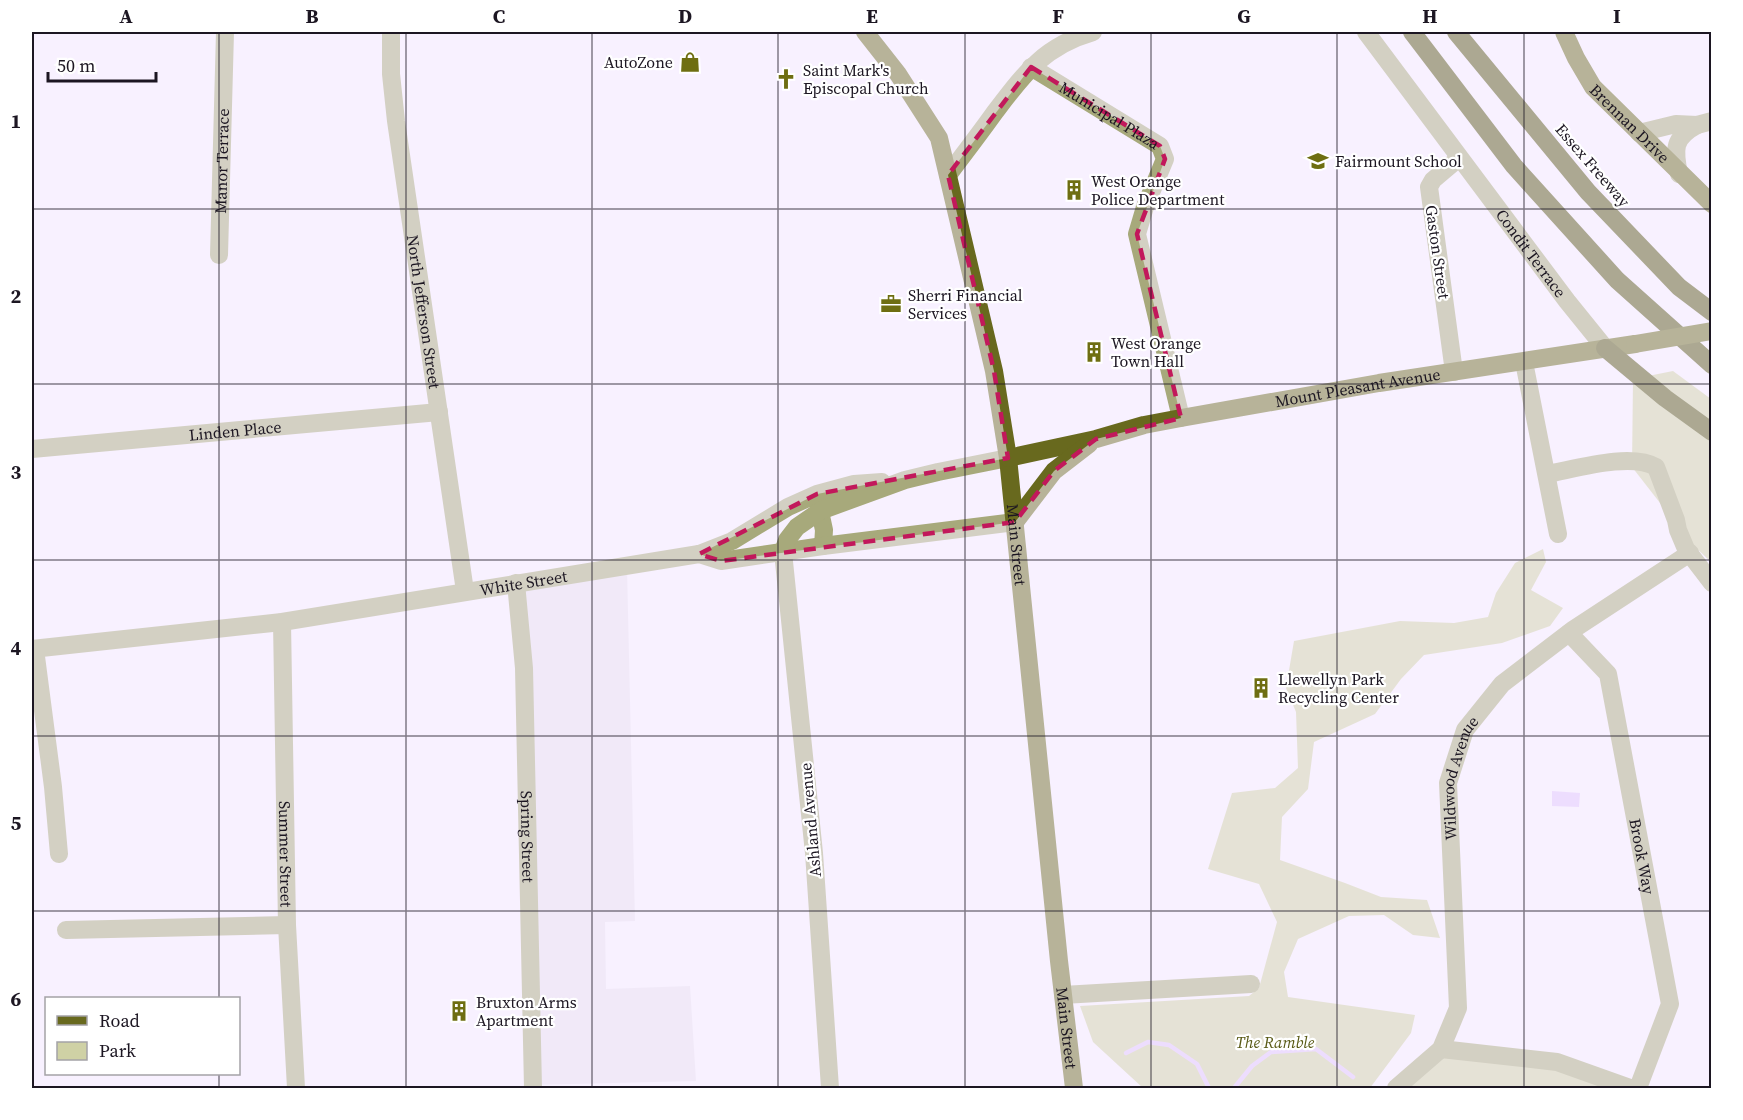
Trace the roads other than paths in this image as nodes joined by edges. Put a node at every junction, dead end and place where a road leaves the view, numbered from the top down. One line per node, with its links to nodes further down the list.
1 (225, 32): 16 (street, Manor Terrace)
2 (391, 32): 23 (street, North Jefferson Street)
3 (865, 32): 14 (main road, Main Street)
4 (1093, 32): 9 (street)
5 (1366, 32): 12 (street)
6 (1412, 32): 21 (highway)
7 (1456, 32): 17 (highway, Essex Freeway)
8 (1564, 32): 11 (main road, Brennan Drive)
9 (1031, 67): 14 (street); 24 (street, Municipal Plaza)
10 (1704, 123): 11 (street); 13 (street)
11 (1639, 133): 13 (main road, Brennan Drive)
12 (1458, 158): 19 (street, Condit Terrace); 22 (street, Gaston Street)
13 (1679, 174): 15 (main road, Brennan Drive)
14 (948, 175): 28 (main road, Main Street)
15 (1712, 204)
16 (219, 255)
17 (1712, 312)
18 (1712, 331): 19 (main road, Mount Pleasant Avenue, bridge)
19 (1605, 348): 20 (main road, Mount Pleasant Avenue); 25 (highway)
20 (1524, 362): 22 (main road, Mount Pleasant Avenue); 29 (street)
21 (1709, 363)
22 (1454, 372): 24 (main road, Mount Pleasant Avenue)
23 (439, 412): 27 (street, Linden Place); 39 (street, North Jefferson Street)
24 (1181, 418): 26 (main road, Mount Pleasant Avenue)
25 (1712, 432)
26 (1096, 439): 28 (main road, Mount Pleasant Avenue); 31 (main road)
27 (32, 449)
28 (1008, 458): 30 (street); 31 (main road, Main Street)
29 (1546, 474): 32 (street); 35 (street)
30 (818, 502): 33 (street); 34 (street); 36 (street)
31 (1015, 522): 33 (street, White Street); 47 (main road, Main Street)
32 (1558, 534)
33 (823, 546): 34 (street, White Street)
34 (783, 552): 36 (street, White Street); 51 (street, Ashland Avenue)
35 (1690, 553): 38 (street); 41 (street, Wildwood Avenue)
36 (699, 554): 37 (street, White Street)
37 (516, 583): 39 (street, White Street); 50 (street, Spring Street)
38 (1712, 583)
39 (465, 591): 40 (street, White Street)
40 (282, 622): 42 (street, White Street); 44 (street, Summer Street)
41 (1569, 633): 48 (street, Wildwood Avenue); 55 (street, Brook Way)
42 (33, 649): 43 (street)
43 (59, 854)
44 (287, 925): 45 (street); 49 (street, Summer Street)
45 (66, 930)
46 (1251, 984): 47 (street)
47 (1063, 995): 52 (main road, Main Street)
48 (1441, 1049): 53 (street, Wildwood Avenue); 54 (street)
49 (296, 1089)
50 (533, 1089)
51 (830, 1089)
52 (1074, 1089)
53 (1396, 1089)
54 (1630, 1089)
55 (1638, 1089)

